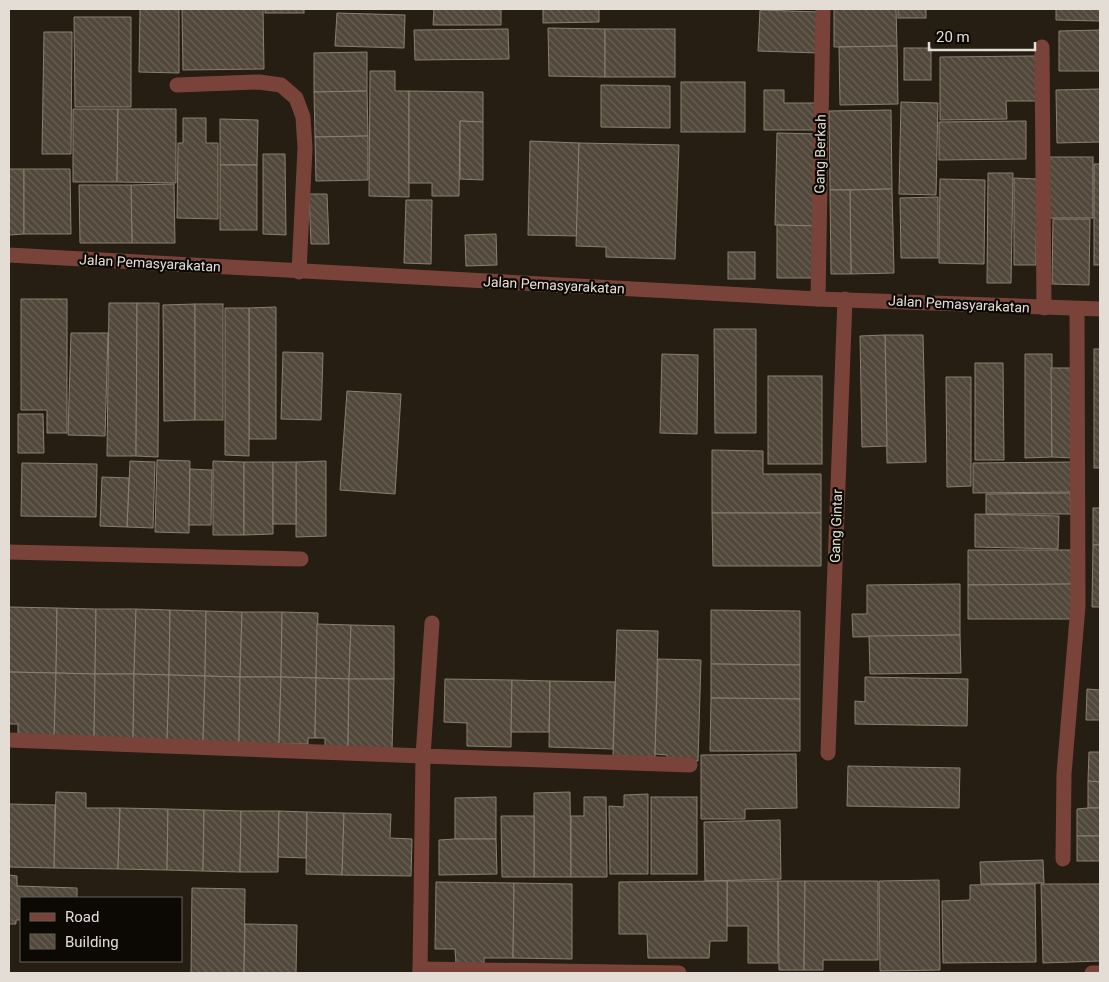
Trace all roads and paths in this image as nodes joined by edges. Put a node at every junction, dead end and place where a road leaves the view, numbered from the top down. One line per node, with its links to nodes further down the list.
1 (823, 9): 6 (street, Gang Berkah)
2 (1042, 47): 8 (street)
3 (177, 85): 5 (street)
4 (9, 255): 5 (street, Jalan Pemasyarakatan)
5 (299, 272): 6 (street, Jalan Pemasyarakatan)
6 (818, 298): 7 (street, Jalan Pemasyarakatan)
7 (845, 299): 8 (street, Jalan Pemasyarakatan); 15 (street, Gang Gintar)
8 (1044, 308): 9 (street, Jalan Pemasyarakatan)
9 (1077, 309): 10 (street, Jalan Pemasyarakatan); 18 (street)
10 (1100, 309)
11 (9, 552): 12 (street)
12 (301, 559)
13 (432, 624): 16 (street)
14 (9, 740): 16 (street)
15 (828, 752)
16 (423, 756): 17 (street); 19 (street)
17 (690, 765)
18 (1063, 859)
19 (420, 971): 20 (street)
20 (631, 973): 21 (street)
21 (679, 973)
22 (1092, 973): 23 (street)
23 (1100, 973)

